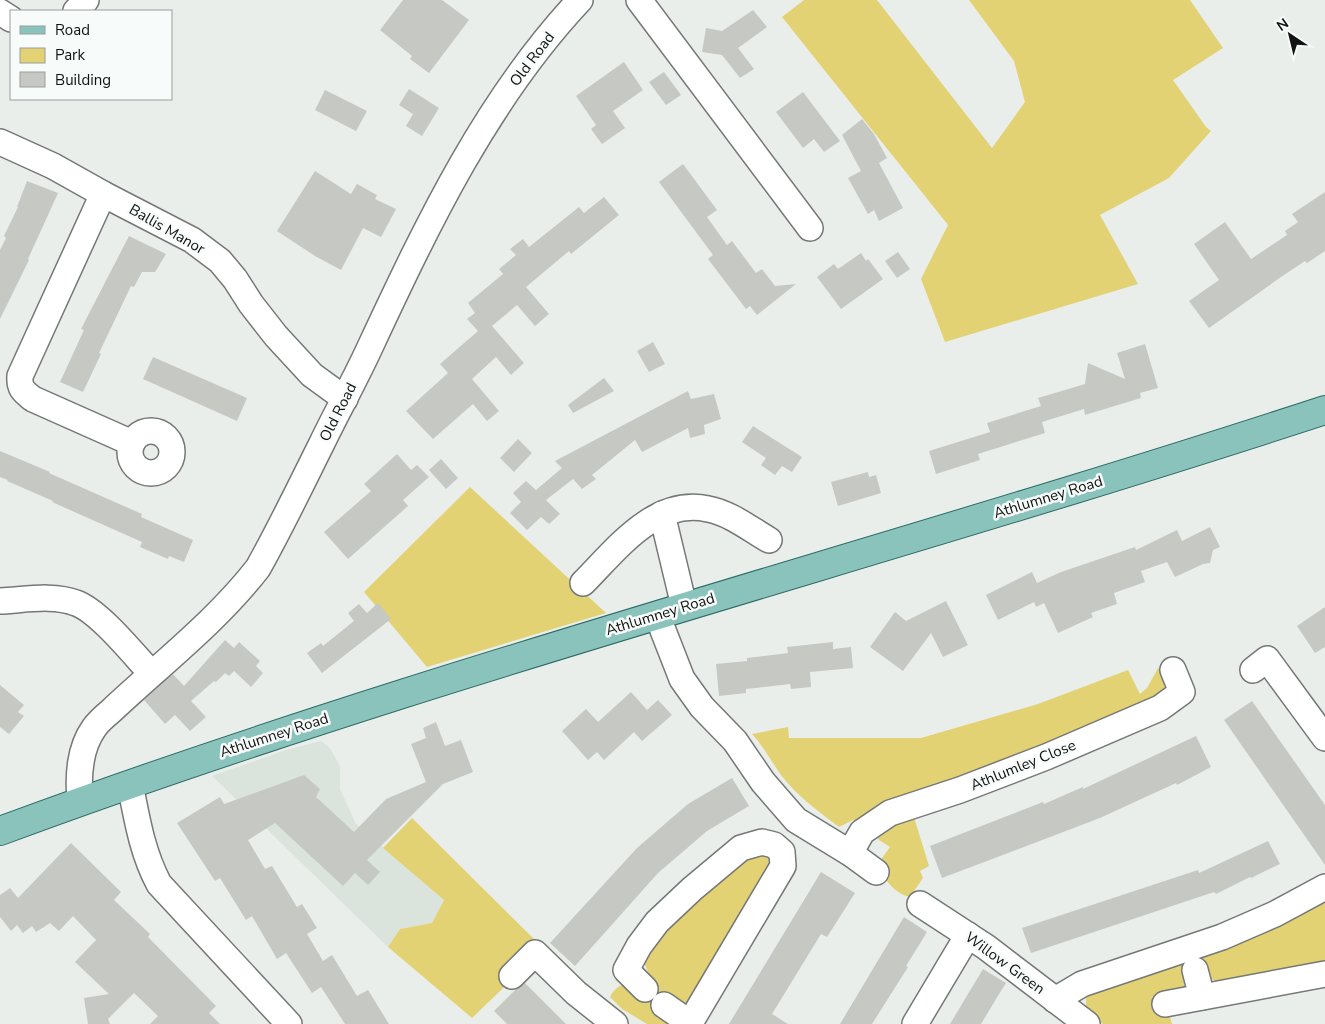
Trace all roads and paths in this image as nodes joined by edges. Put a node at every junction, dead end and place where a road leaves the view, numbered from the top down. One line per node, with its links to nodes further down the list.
1 (86, 0): 4 (street)
2 (639, 0): 7 (street)
3 (569, 4): 8 (street, Old Road)
4 (77, 10)
5 (0, 142): 6 (street, Ballis Manor)
6 (103, 194): 8 (street, Ballis Manor); 10 (street)
7 (810, 228)
8 (345, 399): 19 (street, Old Road)
9 (1325, 410): 15 (main road, Athlumney Road)
10 (132, 443)
11 (662, 514): 12 (street); 13 (street); 15 (street)
12 (769, 540)
13 (583, 583)
14 (0, 601): 19 (street)
15 (684, 606): 16 (main road, Athlumney Road)
16 (657, 615): 21 (main road, Athlumney Road); 23 (street)
17 (1172, 670): 26 (street, Athlumley Close)
18 (1253, 670): 20 (street)
19 (151, 673): 22 (street, Old Road)
20 (1325, 738)
21 (130, 784): 22 (main road, Athlumney Road); 39 (street)
22 (80, 801): 24 (main road, Athlumney Road)
23 (796, 820): 25 (street); 26 (street)
24 (0, 831)
25 (777, 848): 34 (street); 38 (street)
26 (850, 854): 27 (street)
27 (876, 872)
28 (1325, 887): 36 (street)
29 (920, 904): 30 (street, Willow Green)
30 (968, 935): 36 (street, Willow Green); 41 (street)
31 (1196, 970): 35 (street)
32 (1325, 974): 35 (street)
33 (512, 976): 40 (street)
34 (645, 989)
35 (1202, 997): 37 (street)
36 (1055, 1000): 42 (street, Willow Green)
37 (1165, 1004)
38 (664, 1005)
39 (289, 1024)
40 (615, 1024)
41 (915, 1024)
42 (1087, 1024)

